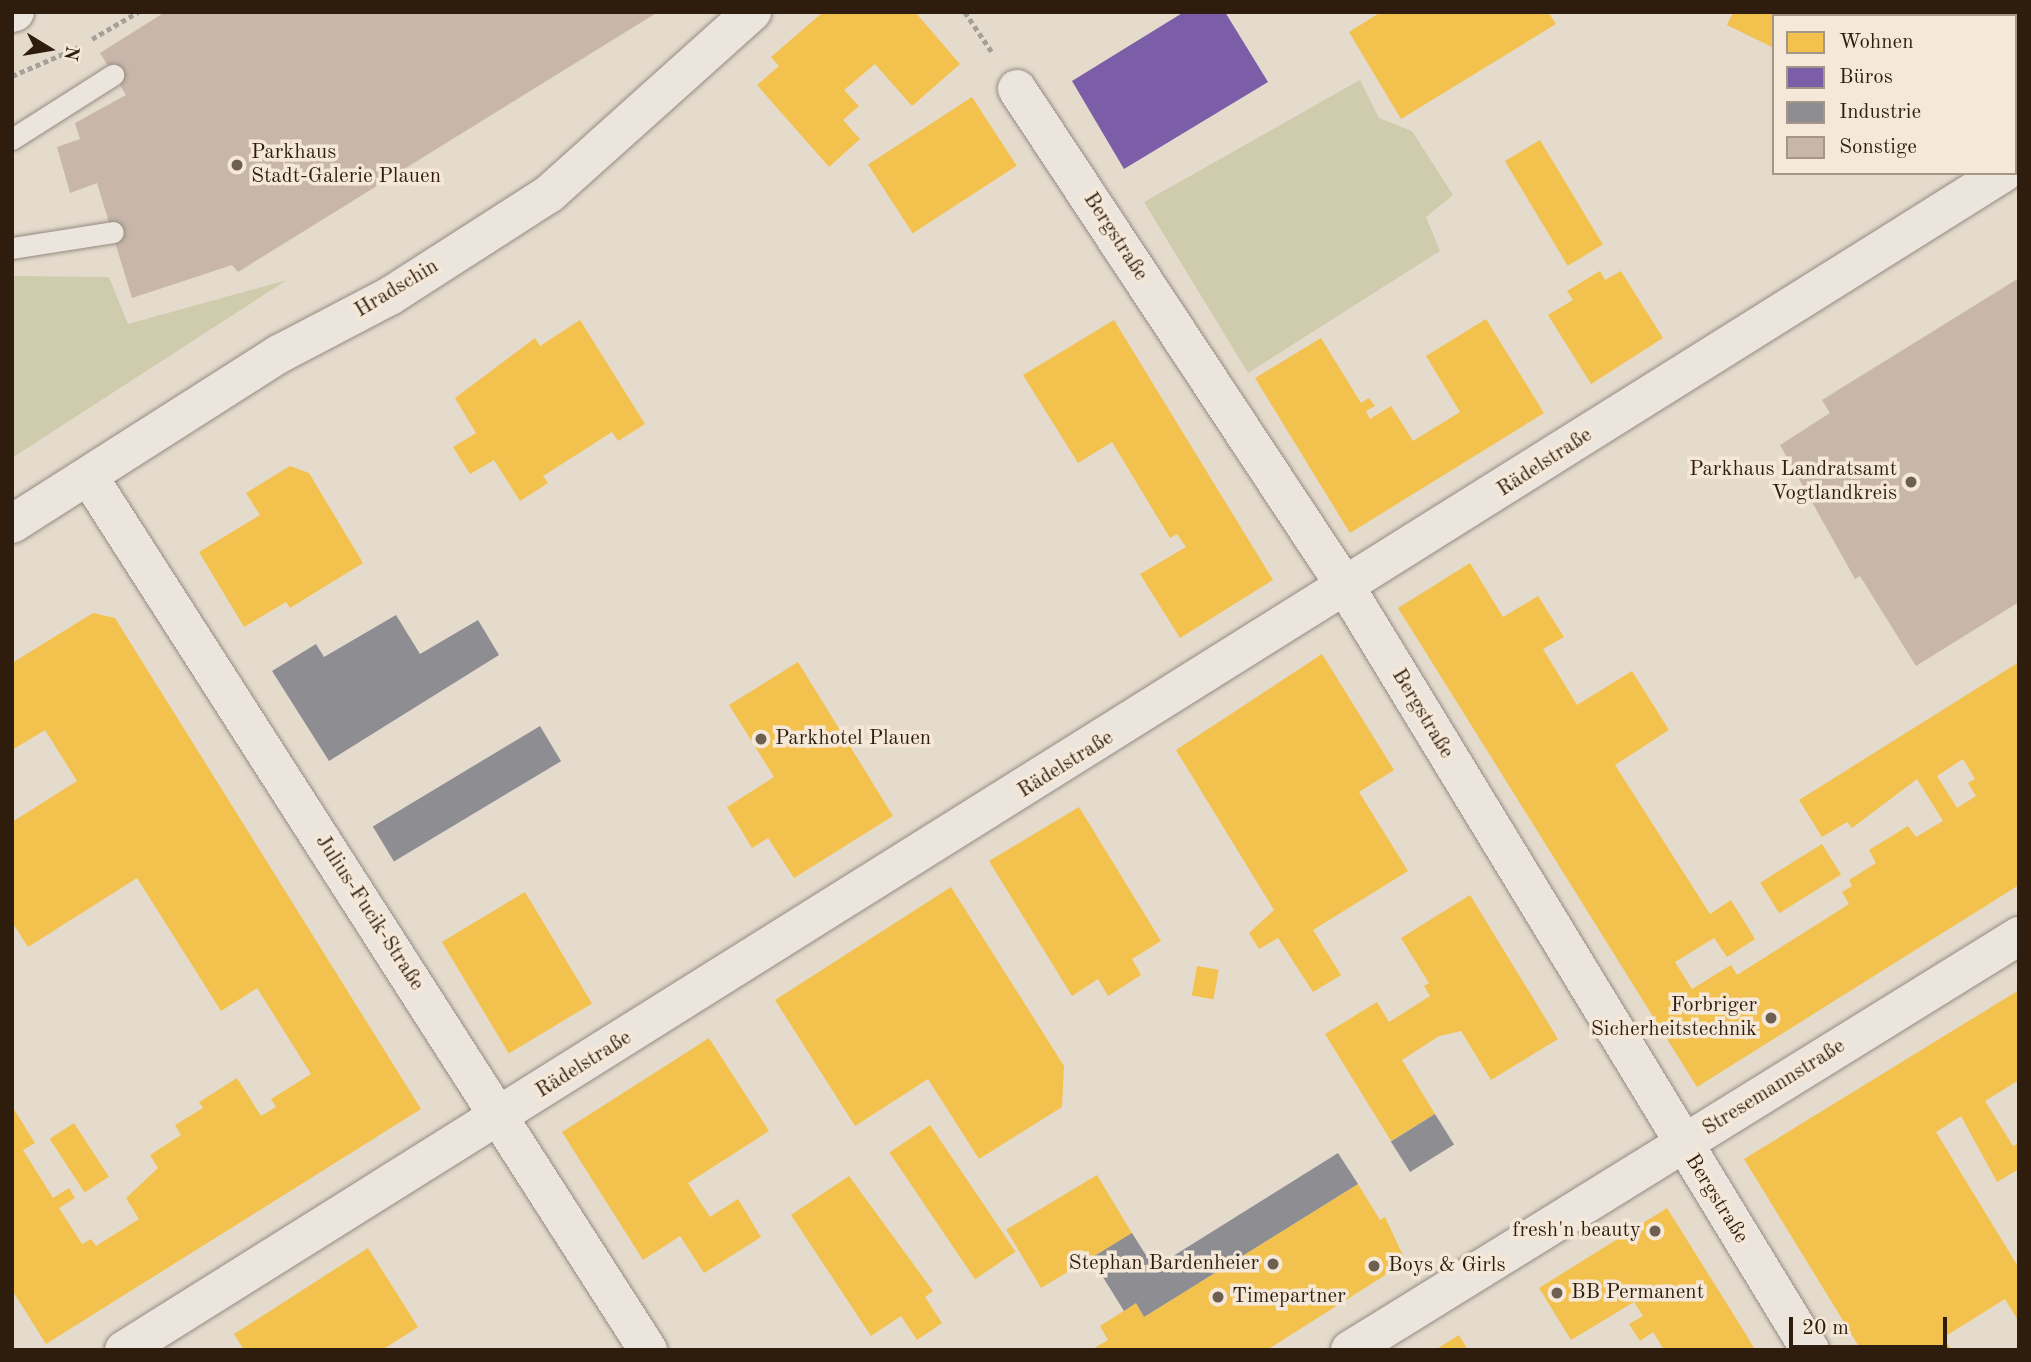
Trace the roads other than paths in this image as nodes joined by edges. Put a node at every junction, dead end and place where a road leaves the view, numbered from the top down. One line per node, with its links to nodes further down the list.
1 (752, 12): 8 (street, Hradschin)
2 (113, 75): 4 (lane)
3 (1017, 89): 10 (street, Bergstraße)
4 (12, 139)
5 (2000, 175): 10 (street, Rädelstraße)
6 (113, 232): 7 (lane)
7 (12, 248)
8 (89, 477): 9 (street, Hradschin); 12 (street, Julius-Fucik-Straße)
9 (12, 524)
10 (1347, 589): 12 (street, Rädelstraße); 13 (street, Bergstraße)
11 (2019, 936): 13 (street, Stresemannstraße)
12 (499, 1118): 14 (street, Rädelstraße); 15 (street, Julius-Fucik-Straße)
13 (1683, 1145): 16 (street, Stresemannstraße); 17 (street, Bergstraße)
14 (124, 1350)
15 (648, 1350)
16 (1350, 1350)
17 (1810, 1350)

